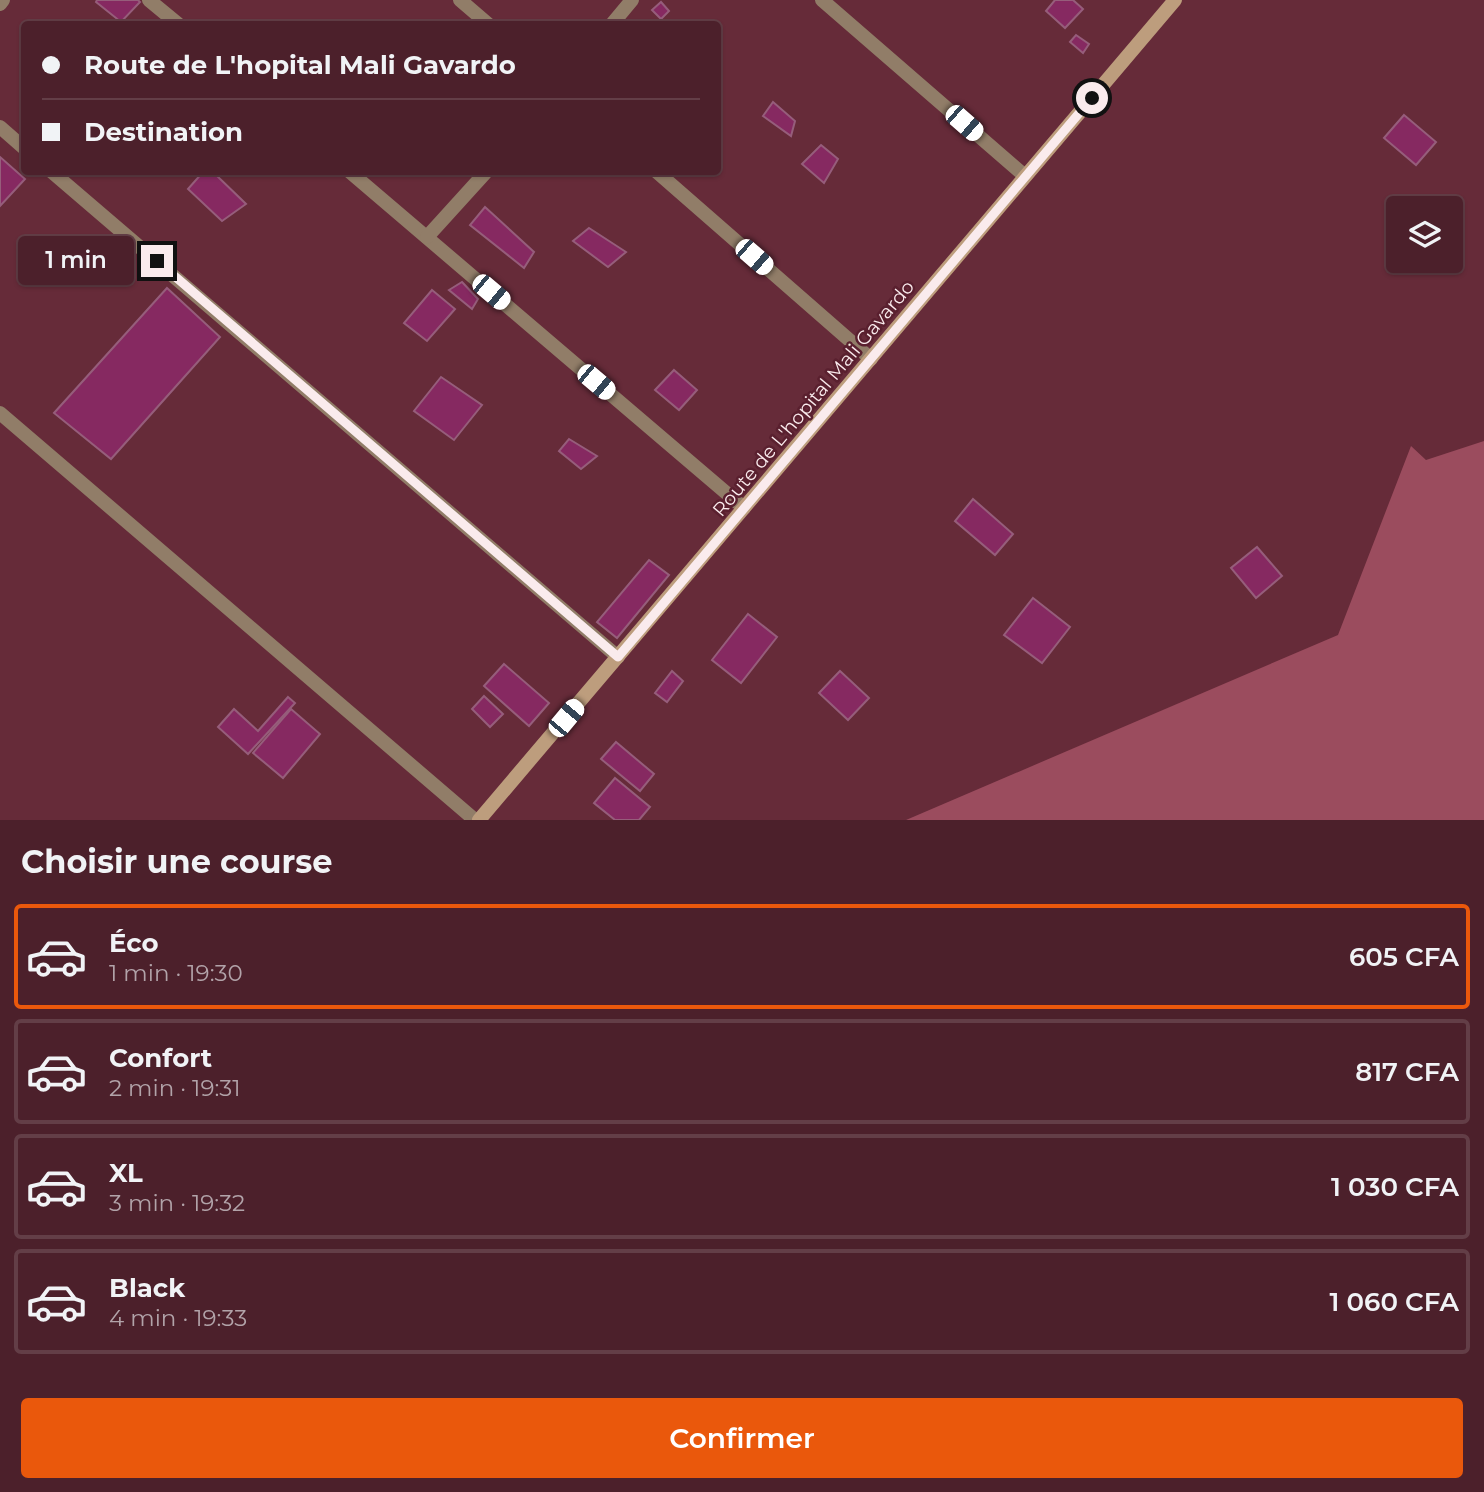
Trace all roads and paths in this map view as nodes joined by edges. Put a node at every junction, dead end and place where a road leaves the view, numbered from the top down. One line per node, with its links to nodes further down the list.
1 (149, 0): 6 (street)
2 (460, 0): 7 (street)
3 (632, 0): 8 (street)
4 (822, 0): 15 (street)
5 (1175, 0): 15 (street, Route de L'hopital Mali Gavardo)
6 (174, 21)
7 (484, 21)
8 (614, 21)
9 (0, 127): 10 (street)
10 (21, 145)
11 (56, 175): 20 (street)
12 (354, 175): 16 (street)
13 (483, 175): 16 (street)
14 (660, 175): 17 (street)
15 (1026, 176): 17 (street, Route de L'hopital Mali Gavardo)
16 (427, 237): 19 (street)
17 (871, 359): 19 (street, Route de L'hopital Mali Gavardo)
18 (0, 412): 21 (street)
19 (744, 508): 20 (street, Route de L'hopital Mali Gavardo)
20 (618, 657): 21 (street, Route de L'hopital Mali Gavardo)
21 (477, 820)

